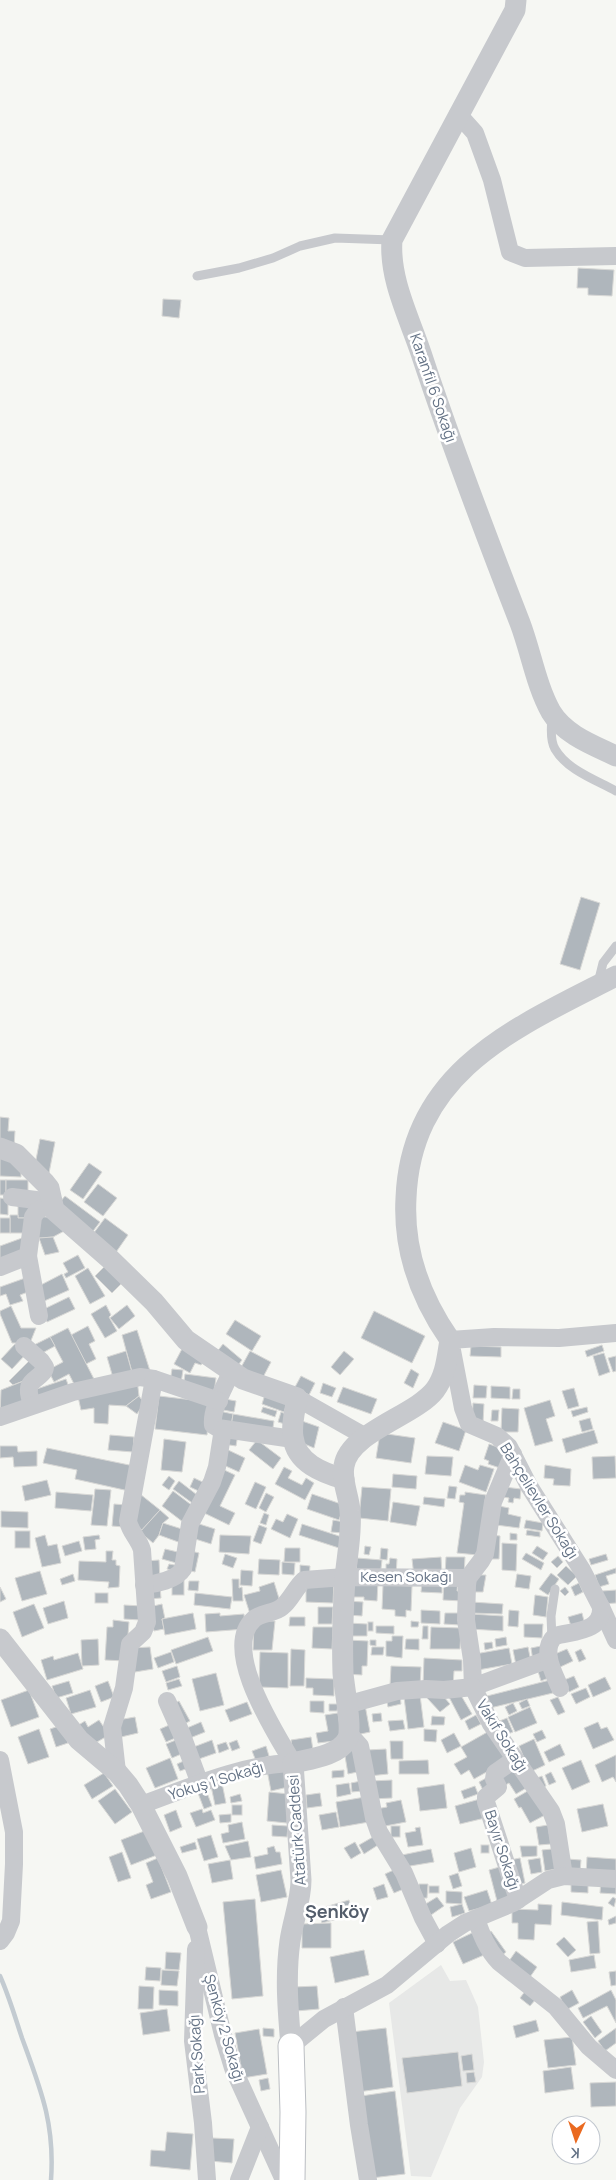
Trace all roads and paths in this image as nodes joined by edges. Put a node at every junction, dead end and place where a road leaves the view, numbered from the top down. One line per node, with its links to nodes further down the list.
1 (516, 0): 2 (street)
2 (458, 114): 3 (street); 4 (street)
3 (392, 240): 5 (lane); 6 (street, Karanfil 6 Sokağı)
4 (616, 256)
5 (197, 276)
6 (552, 713): 7 (street, Karanfil 6 Sokağı); 8 (lane)
7 (616, 756)
8 (616, 791)
9 (616, 946): 11 (lane)
10 (616, 976): 11 (street)
11 (597, 986): 19 (street)
12 (0, 1148): 14 (street)
13 (12, 1197): 14 (street)
14 (52, 1202): 15 (street); 21 (street)
15 (28, 1256): 16 (street); 17 (street)
16 (0, 1267)
17 (39, 1316)
18 (616, 1333): 19 (street)
19 (450, 1340): 28 (street); 30 (street, Bahçelievler Sokağı)
20 (24, 1346): 25 (street)
21 (231, 1372): 23 (street); 24 (street)
22 (154, 1379): 24 (street); 25 (street); 34 (street)
23 (297, 1398): 28 (street); 29 (street)
24 (219, 1401): 27 (street)
25 (32, 1405): 26 (street)
26 (0, 1417)
27 (223, 1429): 29 (street); 34 (street)
28 (366, 1437): 31 (street)
29 (293, 1439): 31 (street)
30 (513, 1454): 33 (street); 36 (street, Bahçelievler Sokağı)
31 (344, 1479): 32 (street)
32 (345, 1577): 33 (street, Kesen Sokağı); 44 (street); 48 (street, Kesen Sokağı)
33 (468, 1578): 41 (street)
34 (144, 1585): 49 (street)
35 (555, 1589): 38 (lane)
36 (601, 1607): 38 (street); 39 (street, Bahçelievler Sokağı)
37 (0, 1639): 49 (street)
38 (552, 1639): 40 (street)
39 (616, 1640)
40 (549, 1660): 41 (street); 42 (street)
41 (473, 1687): 44 (street, Vakıf Sokağı); 46 (street, Vakıf Sokağı)
42 (560, 1688)
43 (167, 1701): 50 (street)
44 (346, 1705): 45 (street)
45 (350, 1735): 48 (street, Atatürk Caddesi); 58 (street)
46 (516, 1759): 52 (street, Vakıf Sokağı); 54 (street, Bayır Sokağı)
47 (0, 1760): 57 (street)
48 (292, 1763): 50 (street, Yokuş 1 Sokağı); 60 (street, Atatürk Caddesi)
49 (117, 1772): 51 (street)
50 (200, 1784): 51 (street, Yokuş 1 Sokağı)
51 (141, 1805): 56 (street)
52 (564, 1876): 53 (street); 54 (street)
53 (616, 1879)
54 (518, 1900): 55 (street)
55 (476, 1919): 58 (street); 61 (street)
56 (197, 1927): 62 (street, Şenköy 2 Sokağı); 63 (street, Park Sokağı)
57 (0, 1941)
58 (437, 1944): 59 (street)
59 (344, 2007): 60 (street); 67 (street)
60 (291, 2046): 66 (main road, Atatürk Caddesi)
61 (616, 2070)
62 (260, 2127): 64 (street); 65 (street, Şenköy 2 Sokağı)
63 (207, 2180)
64 (239, 2180)
65 (284, 2180)
66 (292, 2180)
67 (368, 2180)

